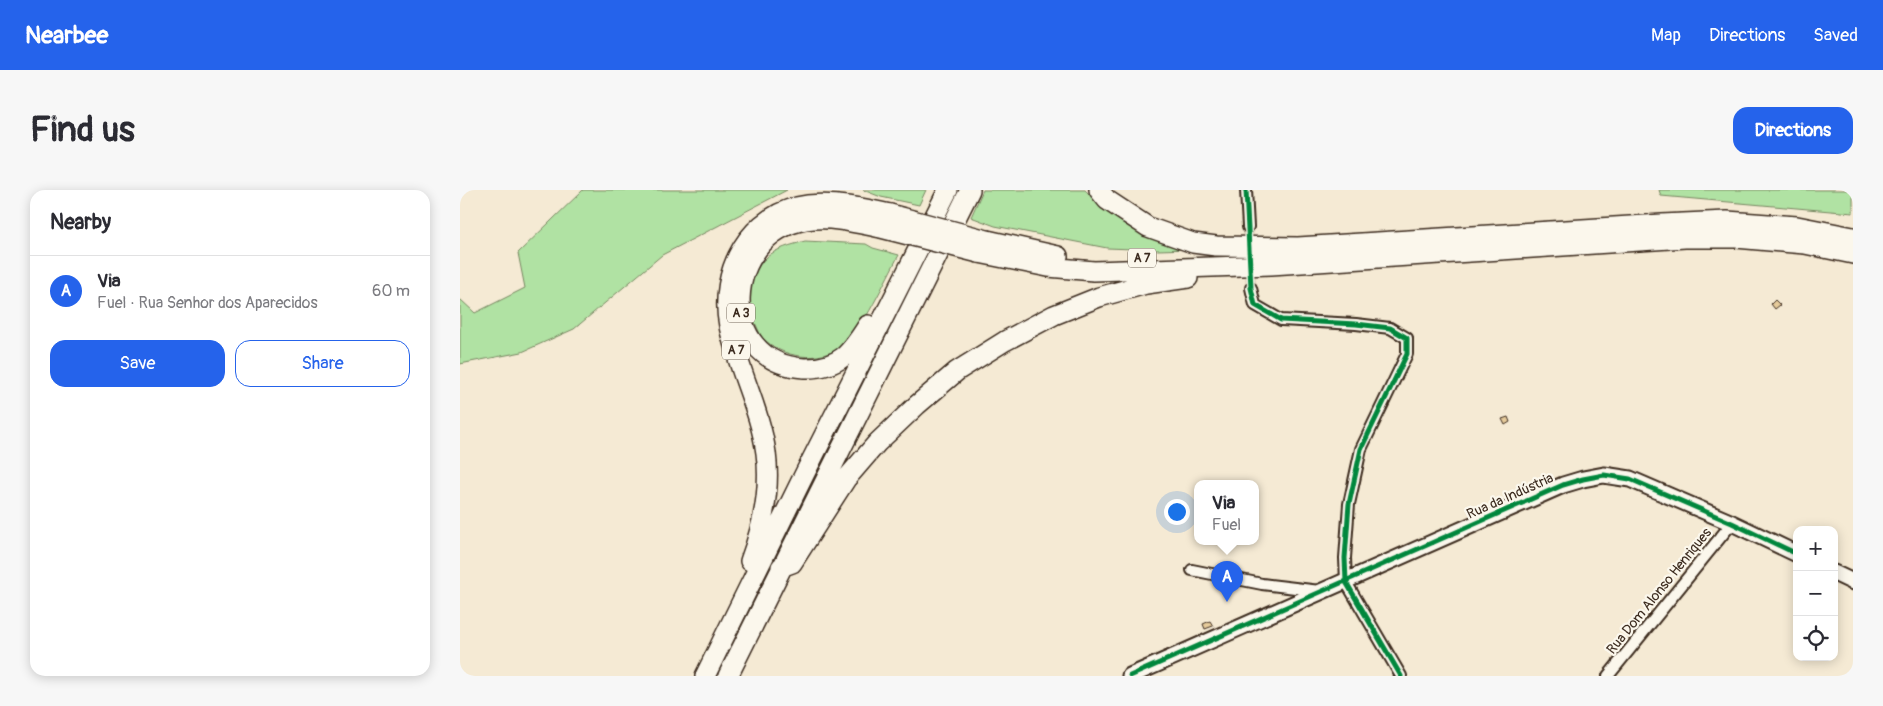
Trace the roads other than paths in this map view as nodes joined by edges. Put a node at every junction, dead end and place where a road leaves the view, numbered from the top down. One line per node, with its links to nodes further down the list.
1 (837, 190): 6 (highway)
2 (948, 190): 14 (highway, A 7)
3 (970, 190): 17 (highway)
4 (1099, 190): 10 (highway)
5 (1246, 190): 7 (street)
6 (886, 221): 9 (highway, bridge); 14 (highway, A 3); 23 (highway, A 7)
7 (1248, 227)
8 (1850, 237): 10 (highway)
9 (983, 246): 10 (highway, A 7); 12 (highway)
10 (1298, 247)
11 (1853, 254): 12 (highway)
12 (1272, 265): 17 (highway)
13 (1251, 288): 20 (street)
14 (889, 308): 23 (highway, A 7)
15 (1732, 523): 16 (street, Rua da Indústria); 20 (street, Rua da Indústria); 28 (street, Rua Dom Alonso Henriques)
16 (1793, 552)
17 (781, 567): 25 (highway)
18 (1192, 570): 22 (street)
19 (1838, 575): 21 (street)
20 (1346, 582): 22 (street, Rua da Indústria); 27 (street)
21 (1853, 582)
22 (1324, 591): 26 (street, Rua da Indústria)
23 (736, 612): 24 (highway, A 7)
24 (705, 676)
25 (728, 676)
26 (1130, 676)
27 (1401, 676)
28 (1608, 676)

